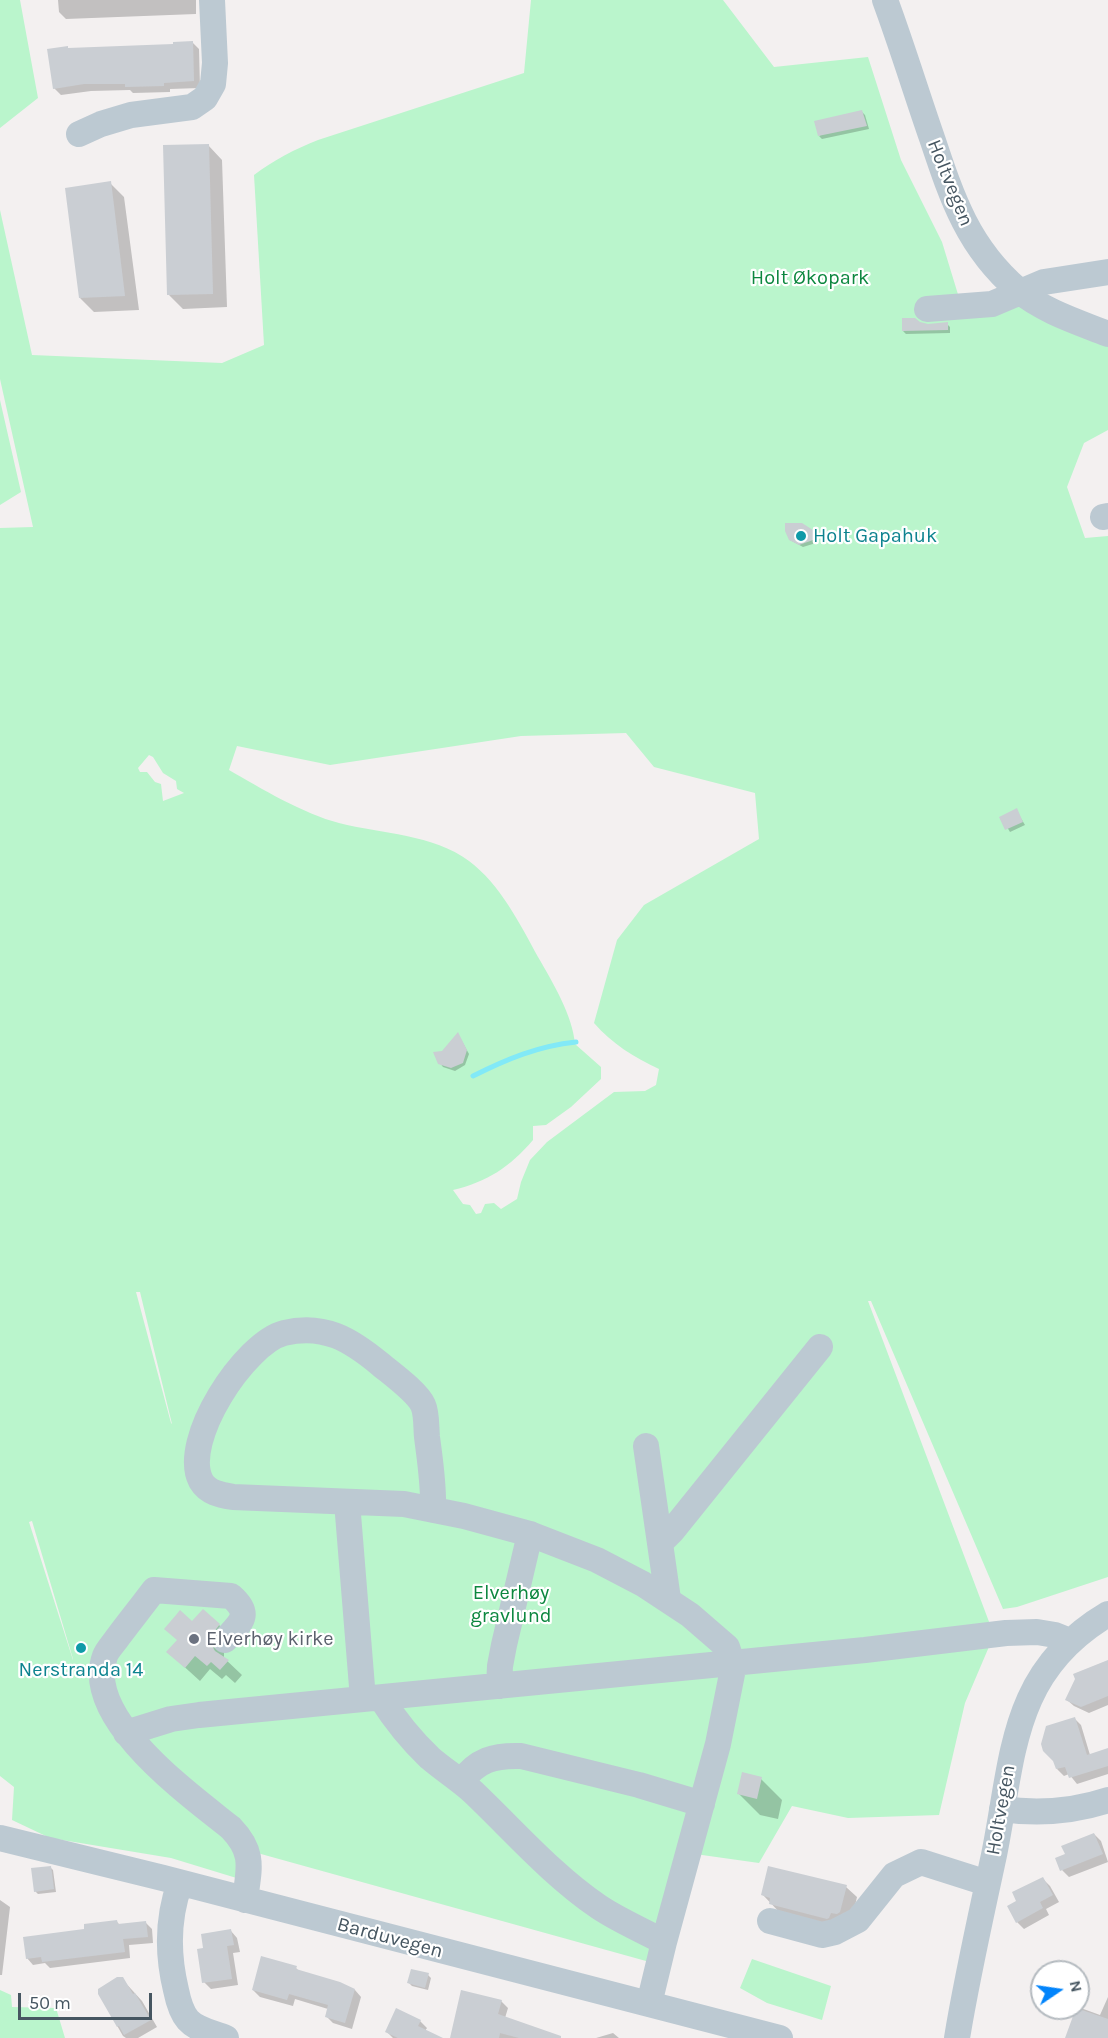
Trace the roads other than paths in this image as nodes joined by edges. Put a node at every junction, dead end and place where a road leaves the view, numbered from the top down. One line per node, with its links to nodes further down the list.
1 (212, 0): 3 (street)
2 (885, 0): 5 (street, Holtvegen)
3 (79, 135)
4 (1108, 272): 5 (street)
5 (1020, 291): 6 (street); 7 (street, Holtvegen)
6 (927, 309)
7 (1108, 334)
8 (820, 1347): 13 (street)
9 (646, 1446): 13 (street)
10 (347, 1502): 11 (street); 11 (street); 20 (street)
11 (433, 1510): 12 (street)
12 (530, 1534): 14 (street); 19 (street)
13 (660, 1543): 14 (street)
14 (668, 1599): 18 (street)
15 (1108, 1614): 17 (street, Holtvegen)
16 (225, 1640): 21 (street)
17 (1070, 1641): 18 (street); 25 (street, Holtvegen)
18 (732, 1662): 19 (street); 24 (street)
19 (499, 1686): 20 (street)
20 (372, 1698): 21 (street); 22 (street)
21 (126, 1732): 29 (street)
22 (461, 1782): 24 (street); 31 (street)
23 (1108, 1800): 25 (street)
24 (702, 1804): 31 (street)
25 (1002, 1809): 28 (street, Holtvegen)
26 (0, 1838): 27 (street, Barduvegen)
27 (180, 1883): 29 (street, Barduvegen); 34 (street)
28 (987, 1883): 30 (street); 36 (street, Holtvegen)
29 (245, 1900): 32 (street, Barduvegen)
30 (770, 1921)
31 (664, 1942): 32 (street)
32 (649, 2004): 33 (street, Barduvegen)
33 (703, 2029): 35 (street, Barduvegen)
34 (226, 2038)
35 (780, 2038)
36 (957, 2038)

